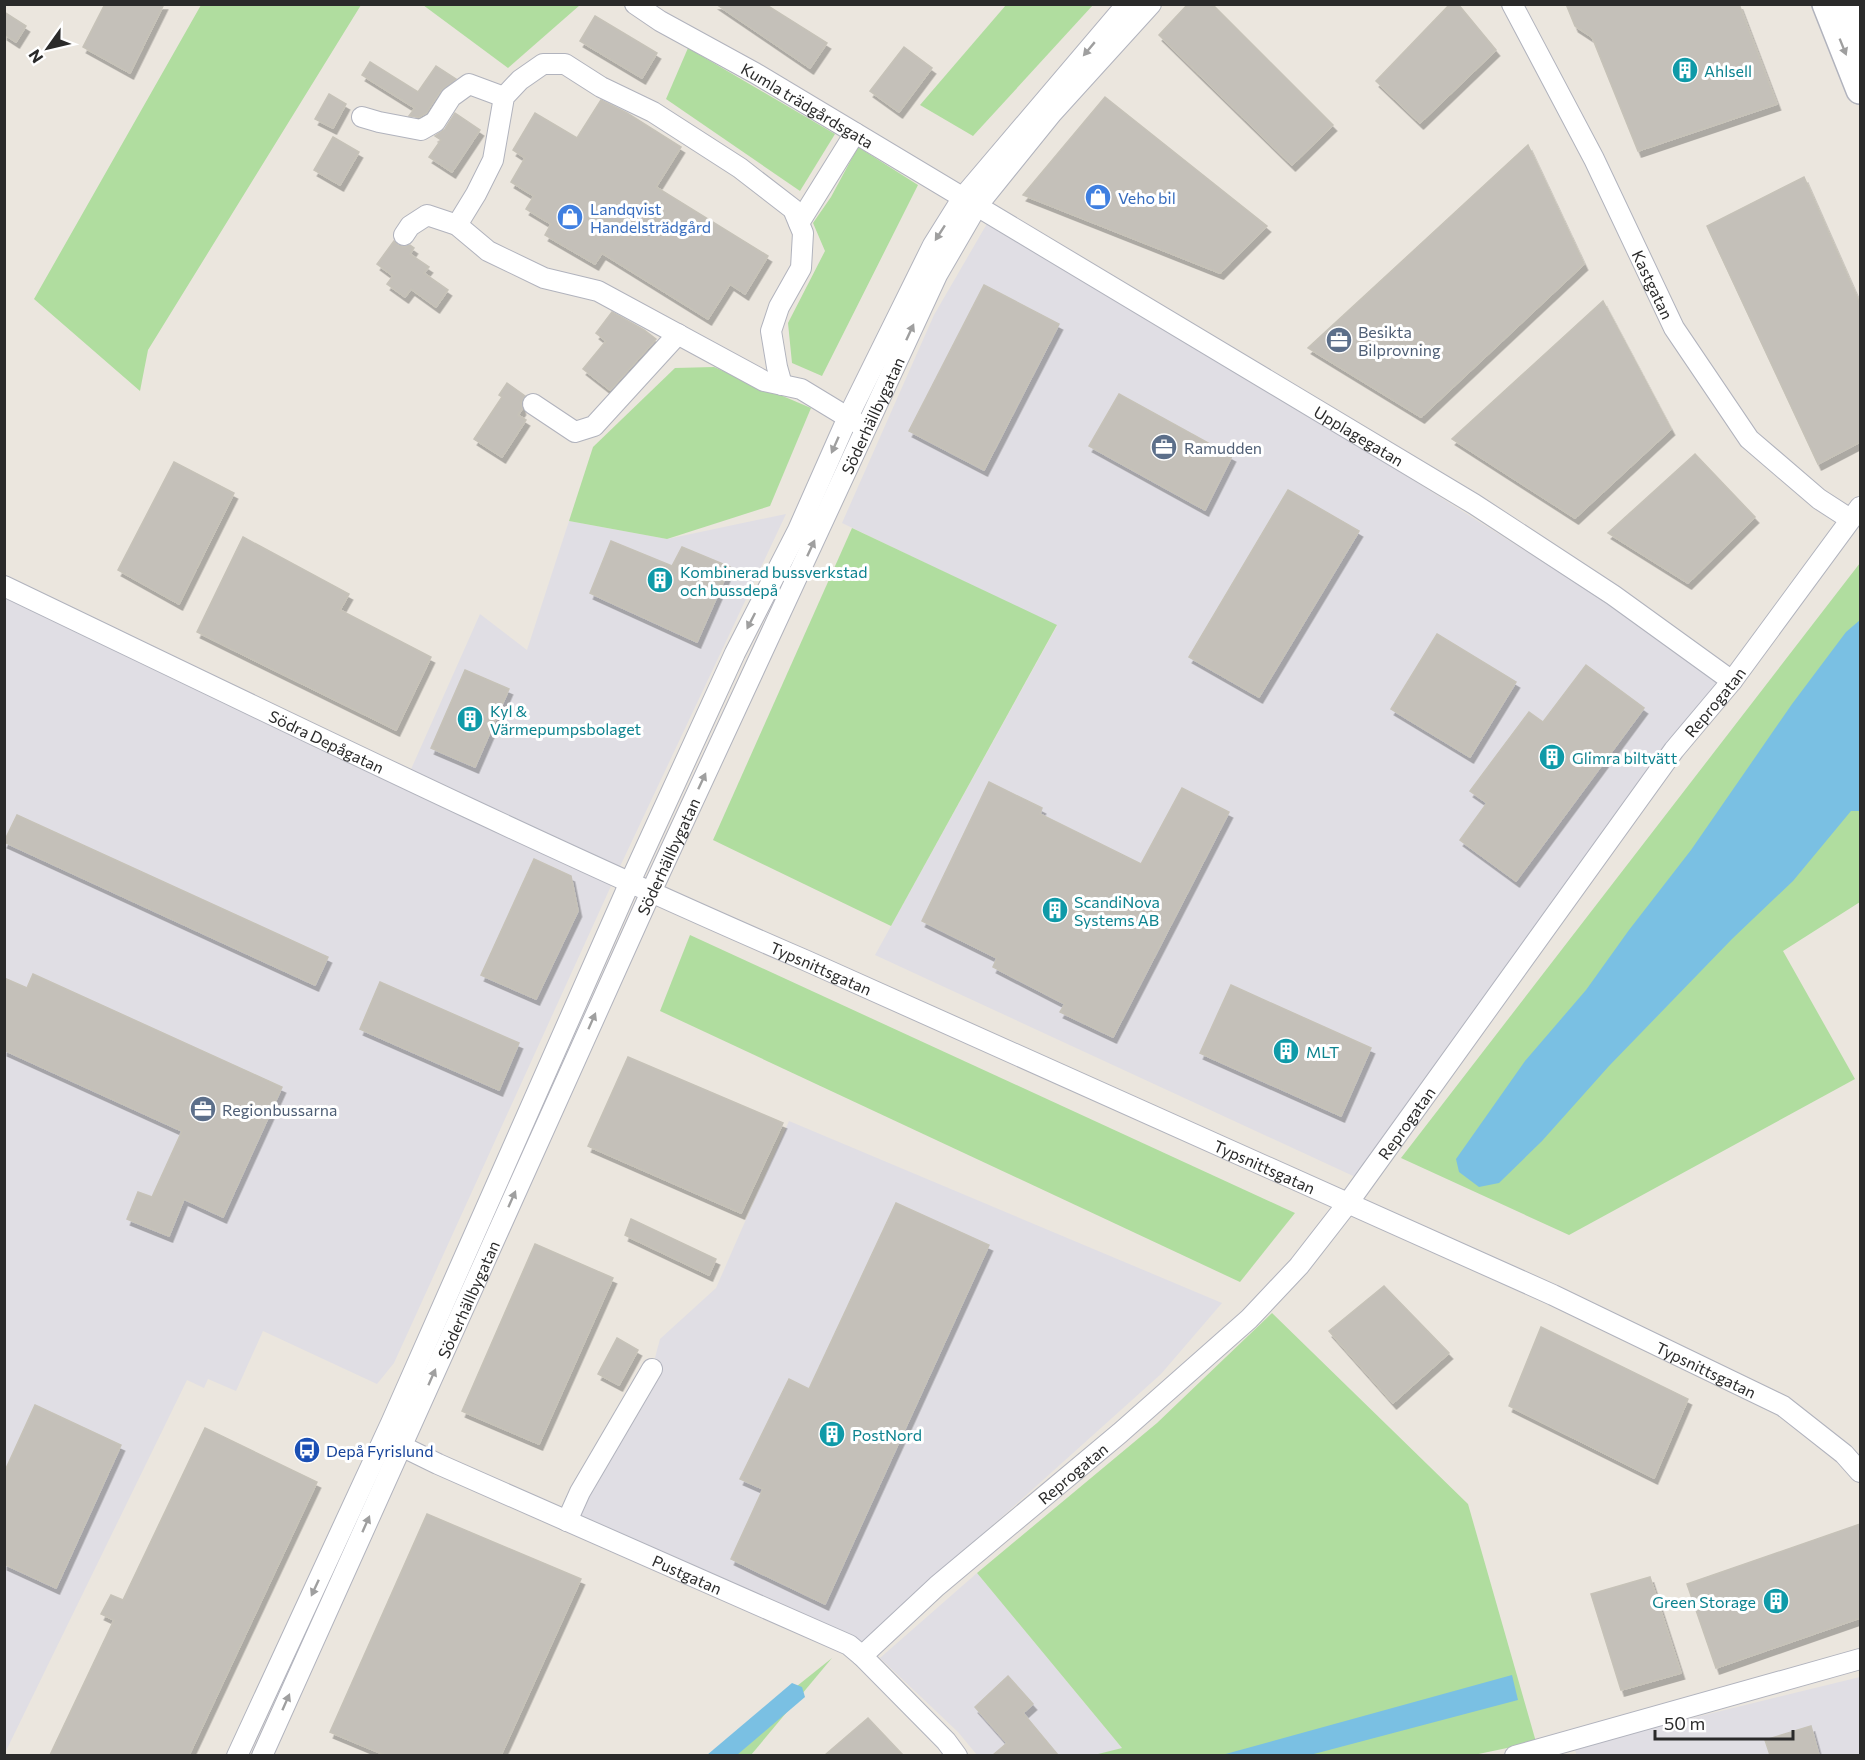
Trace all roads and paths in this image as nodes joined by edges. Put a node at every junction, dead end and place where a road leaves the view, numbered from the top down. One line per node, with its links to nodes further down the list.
1 (635, 4): 11 (street, Kumla trädgårdsgata)
2 (1127, 4): 12 (street, Söderhällbygatan, one-way to 12)
3 (1151, 4): 12 (street, Söderhällbygatan)
4 (1512, 4): 21 (street, Kastgatan)
5 (1826, 4): 8 (main road, one-way to 8)
6 (1846, 4): 7 (main road)
7 (1860, 38)
8 (1860, 90)
9 (504, 97): 10 (street); 13 (street); 14 (street)
10 (362, 117)
11 (855, 133): 12 (street, Kumla trädgårdsgata); 13 (street)
12 (970, 202): 19 (street, Söderhällbygatan, one-way to 19); 20 (street, Söderhällbygatan, one-way to 12); 23 (street, Upplagegatan)
13 (799, 224): 17 (street)
14 (457, 225): 15 (street); 16 (street)
15 (404, 235)
16 (678, 334): 17 (street); 18 (street)
17 (782, 385): 19 (street)
18 (533, 404)
19 (848, 417): 20 (street); 24 (street, Söderhällbygatan, one-way to 24)
20 (865, 428): 25 (street, Söderhällbygatan, one-way to 20)
21 (1855, 513): 23 (street, Reprogatan)
22 (4, 586): 24 (street, Södra Depågatan)
23 (1732, 681): 26 (street, Reprogatan)
24 (630, 882): 25 (street, Södra Depågatan); 28 (street, Söderhällbygatan)
25 (651, 892): 26 (street, Typsnittsgatan); 28 (street, Söderhällbygatan, one-way to 25)
26 (1348, 1203): 29 (street, Typsnittsgatan); 31 (street, Reprogatan)
27 (652, 1369): 30 (street)
28 (392, 1442): 30 (street, Pustgatan); 33 (street, Söderhällbygatan, one-way to 33); 34 (street, Söderhällbygatan, one-way to 28)
29 (1860, 1472)
30 (567, 1521): 31 (street, Pustgatan)
31 (862, 1656): 35 (street, Pustgatan)
32 (1860, 1659): 36 (street)
33 (237, 1755)
34 (262, 1755)
35 (957, 1755)
36 (1515, 1755)

